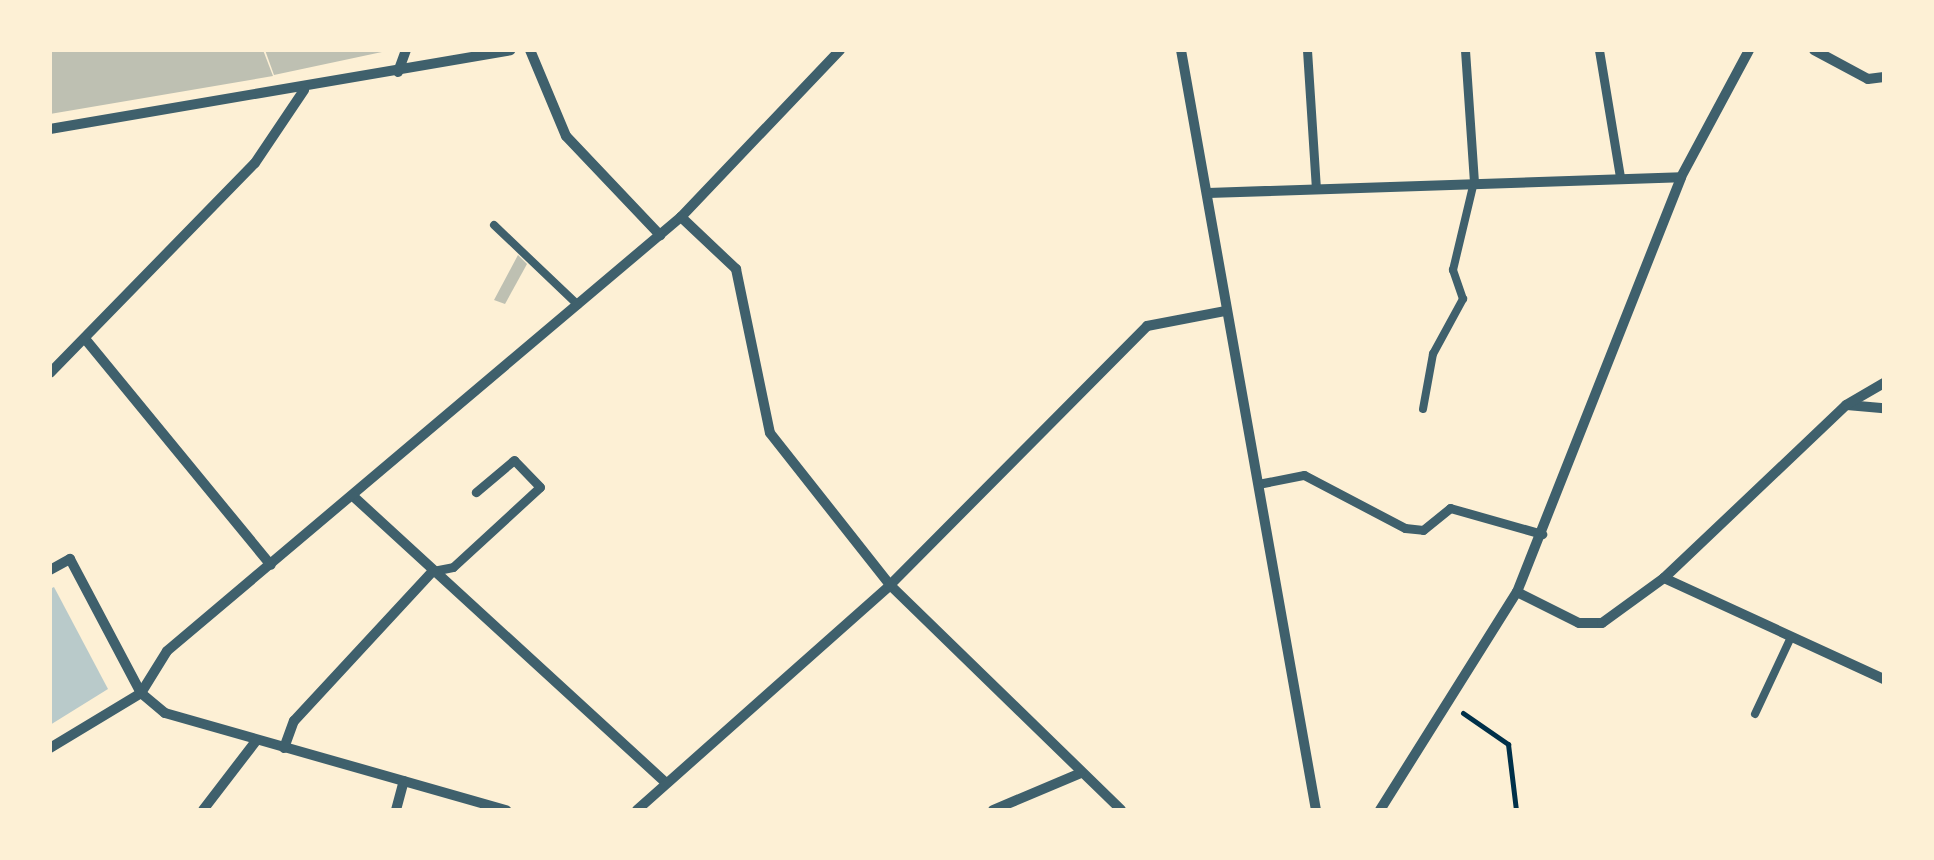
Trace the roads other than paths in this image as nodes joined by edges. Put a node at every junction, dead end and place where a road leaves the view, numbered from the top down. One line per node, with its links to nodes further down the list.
1 (406, 50): 11 (street)
2 (510, 50): 11 (street)
3 (530, 50): 22 (street)
4 (840, 50): 20 (street)
5 (1181, 50): 19 (street)
6 (1307, 50): 18 (street)
7 (1465, 50): 17 (street)
8 (1599, 50): 15 (street)
9 (1749, 50): 16 (street)
10 (1814, 50): 12 (street)
11 (398, 72): 13 (street)
12 (1884, 77)
13 (304, 90): 14 (street); 25 (street)
14 (50, 130)
15 (1620, 177): 16 (street); 17 (street)
16 (1682, 178): 34 (street)
17 (1474, 182): 18 (street); 30 (lane)
18 (1316, 189): 19 (street)
19 (1208, 193): 24 (street)
20 (681, 217): 22 (street); 39 (street)
21 (494, 225): 23 (lane)
22 (660, 235): 23 (street)
23 (578, 305): 33 (street)
24 (1225, 311): 31 (street); 39 (street)
25 (86, 340): 26 (street); 35 (street)
26 (50, 373)
27 (1884, 383): 28 (street)
28 (1846, 404): 29 (street); 38 (street)
29 (1884, 408)
30 (1423, 409)
31 (1258, 484): 34 (street); 57 (street)
32 (476, 492): 37 (street)
33 (354, 497): 35 (street); 37 (street)
34 (1542, 534): 40 (street)
35 (271, 565): 43 (street)
36 (50, 570): 43 (street)
37 (432, 572): 47 (street); 50 (street)
38 (1664, 578): 40 (street); 41 (street)
39 (890, 585): 48 (street); 50 (street)
40 (1517, 592): 58 (street)
41 (1791, 637): 42 (street); 44 (lane)
42 (1884, 679)
43 (141, 692): 45 (street); 46 (street)
44 (1755, 714)
45 (256, 741): 47 (street); 51 (street)
46 (50, 748)
47 (284, 748): 49 (street)
48 (1081, 773): 55 (street); 56 (street)
49 (404, 781): 52 (street); 53 (street)
50 (665, 782): 54 (street)
51 (203, 810)
52 (396, 810)
53 (506, 810)
54 (637, 810)
55 (993, 810)
56 (1120, 810)
57 (1316, 810)
58 (1380, 810)

